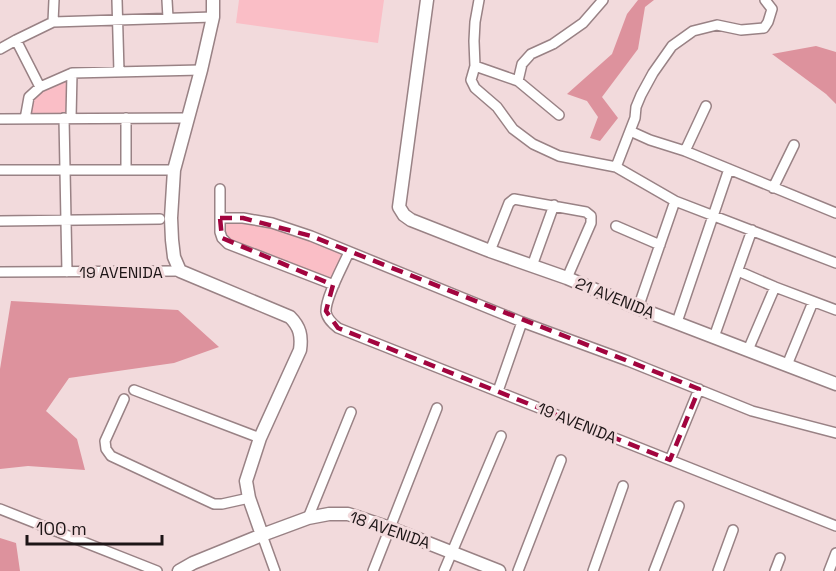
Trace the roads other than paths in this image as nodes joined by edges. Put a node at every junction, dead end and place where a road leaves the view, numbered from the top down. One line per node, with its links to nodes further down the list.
1 (54, 0): 12 (street)
2 (117, 0): 11 (street)
3 (167, 0): 10 (street)
4 (213, 0): 9 (street)
5 (427, 0): 50 (street, 21 AVENIDA)
6 (479, 0): 15 (street)
7 (603, 0): 19 (street)
8 (765, 0): 28 (street)
9 (213, 17): 10 (street); 16 (street)
10 (168, 18): 11 (street)
11 (117, 20): 12 (street); 17 (street)
12 (53, 22): 13 (street)
13 (16, 40): 14 (street); 20 (street)
14 (0, 49)
15 (475, 66): 19 (street); 31 (street)
16 (201, 70): 17 (street); 25 (street)
17 (119, 72): 18 (street)
18 (72, 73): 20 (street); 23 (street)
19 (518, 81): 22 (street)
20 (40, 87): 27 (street)
21 (706, 106): 30 (street)
22 (559, 115)
23 (68, 118): 24 (street); 27 (street); 35 (street)
24 (126, 118): 25 (street); 32 (street)
25 (187, 118): 36 (street)
26 (0, 119): 27 (street)
27 (25, 119)
28 (630, 131): 30 (street); 31 (street)
29 (794, 145): 37 (street)
30 (685, 151): 33 (street)
31 (616, 167): 39 (street)
32 (126, 169): 35 (street); 36 (street)
33 (729, 169): 37 (street); 42 (street)
34 (0, 170): 35 (street)
35 (64, 170): 45 (street)
36 (174, 170): 54 (street)
37 (773, 188): 41 (street)
38 (220, 189): 43 (street)
39 (675, 201): 42 (street); 49 (street)
40 (554, 205): 50 (street); 53 (street); 58 (street)
41 (836, 213)
42 (714, 215): 48 (street); 65 (street)
43 (220, 218): 51 (street); 59 (street)
44 (160, 219): 45 (street)
45 (65, 220): 46 (street); 56 (street)
46 (0, 221)
47 (616, 226): 49 (street)
48 (752, 230): 52 (street); 55 (street)
49 (660, 245): 62 (street)
50 (490, 251): 53 (street, 21 AVENIDA)
51 (349, 252): 59 (street); 64 (street)
52 (836, 262)
53 (532, 266): 58 (street, 21 AVENIDA)
54 (180, 271): 56 (street, 19 AVENIDA); 78 (street, 19 AVENIDA)
55 (738, 271): 60 (street); 66 (street)
56 (66, 272): 57 (street, 19 AVENIDA)
57 (0, 273)
58 (567, 279): 62 (street, 21 AVENIDA)
59 (334, 285): 72 (street, 19 AVENIDA)
60 (775, 287): 61 (street); 67 (street)
61 (813, 302): 63 (street); 68 (street)
62 (638, 308): 65 (street, 21 AVENIDA)
63 (836, 310)
64 (522, 322): 70 (street); 72 (street)
65 (676, 322): 66 (street, 21 AVENIDA)
66 (714, 337): 67 (street, 21 AVENIDA)
67 (748, 350): 68 (street, 21 AVENIDA)
68 (787, 365): 69 (street, 21 AVENIDA)
69 (836, 384)
70 (699, 389): 76 (street); 80 (street)
71 (134, 390): 78 (street)
72 (498, 391): 80 (street, 19 AVENIDA)
73 (124, 399): 82 (street)
74 (437, 408): 87 (street)
75 (351, 412): 85 (street)
76 (836, 433)
77 (501, 436): 90 (street)
78 (260, 438): 82 (street)
79 (561, 460): 99 (street)
80 (670, 460): 86 (street, 19 AVENIDA)
81 (623, 486): 100 (street)
82 (249, 498): 89 (street)
83 (679, 506): 101 (street)
84 (0, 509): 93 (street)
85 (308, 518): 87 (street, 18 AVENIDA); 89 (street, 18 AVENIDA)
86 (836, 526)
87 (390, 528): 90 (street, 18 AVENIDA); 96 (street)
88 (733, 530): 102 (street)
89 (262, 535): 94 (street, 18 AVENIDA); 95 (street)
90 (451, 552): 97 (street); 98 (street, 18 AVENIDA)
91 (836, 553): 104 (street)
92 (780, 558): 103 (street)
93 (158, 571)
94 (179, 571)
95 (275, 571)
96 (373, 571)
97 (444, 571)
98 (499, 571)
99 (518, 571)
100 (593, 571)
101 (654, 571)
102 (718, 571)
103 (776, 571)
104 (829, 571)

